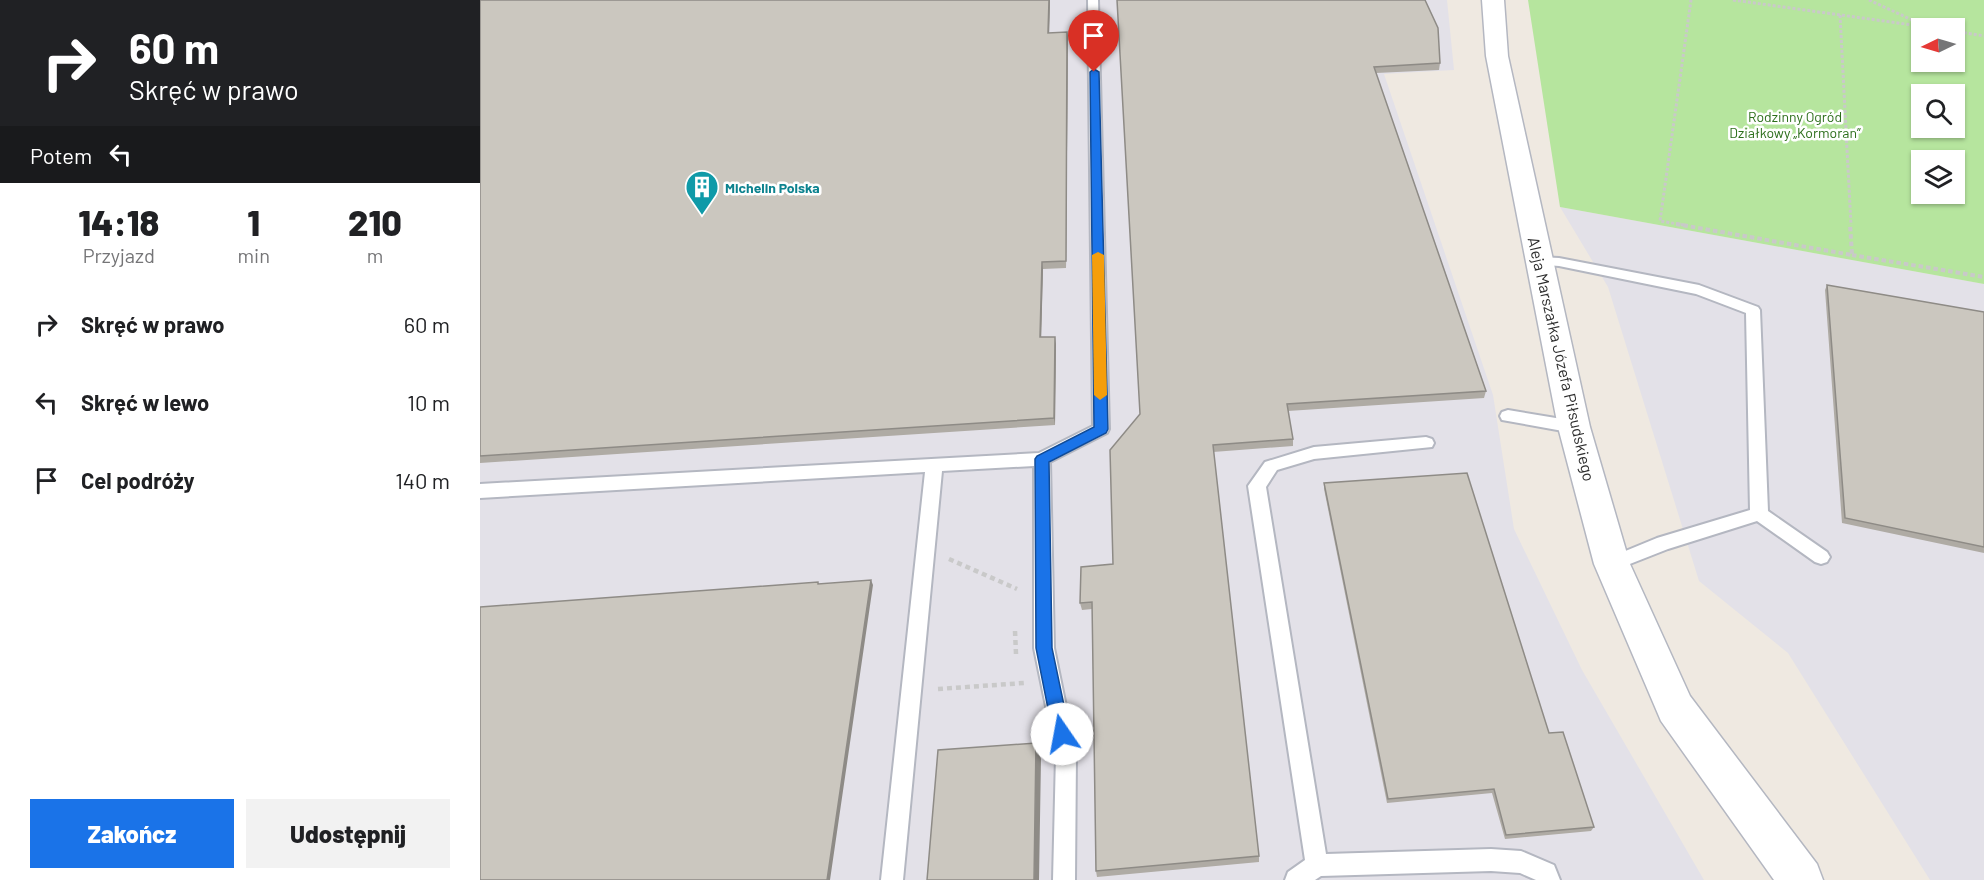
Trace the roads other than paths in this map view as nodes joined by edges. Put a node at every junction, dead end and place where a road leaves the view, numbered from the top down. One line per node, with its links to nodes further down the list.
1 (1093, 0): 7 (lane)
2 (1493, 0): 3 (street, Aleja Marszałka Józefa Piłsudskiego)
3 (1539, 261): 5 (street, Aleja Marszałka Józefa Piłsudskiego); 10 (lane)
4 (1508, 416): 5 (lane)
5 (1574, 427): 12 (street, Aleja Marszałka Józefa Piłsudskiego)
6 (1426, 443): 13 (lane)
7 (1042, 459): 8 (lane); 15 (lane)
8 (934, 467): 9 (lane); 14 (lane)
9 (480, 491)
10 (1759, 514): 11 (lane); 12 (lane)
11 (1821, 557)
12 (1612, 564): 18 (street, Aleja Marszałka Józefa Piłsudskiego)
13 (1317, 865): 16 (lane); 17 (lane)
14 (892, 880)
15 (1064, 880)
16 (1296, 880)
17 (1549, 880)
18 (1801, 880)

